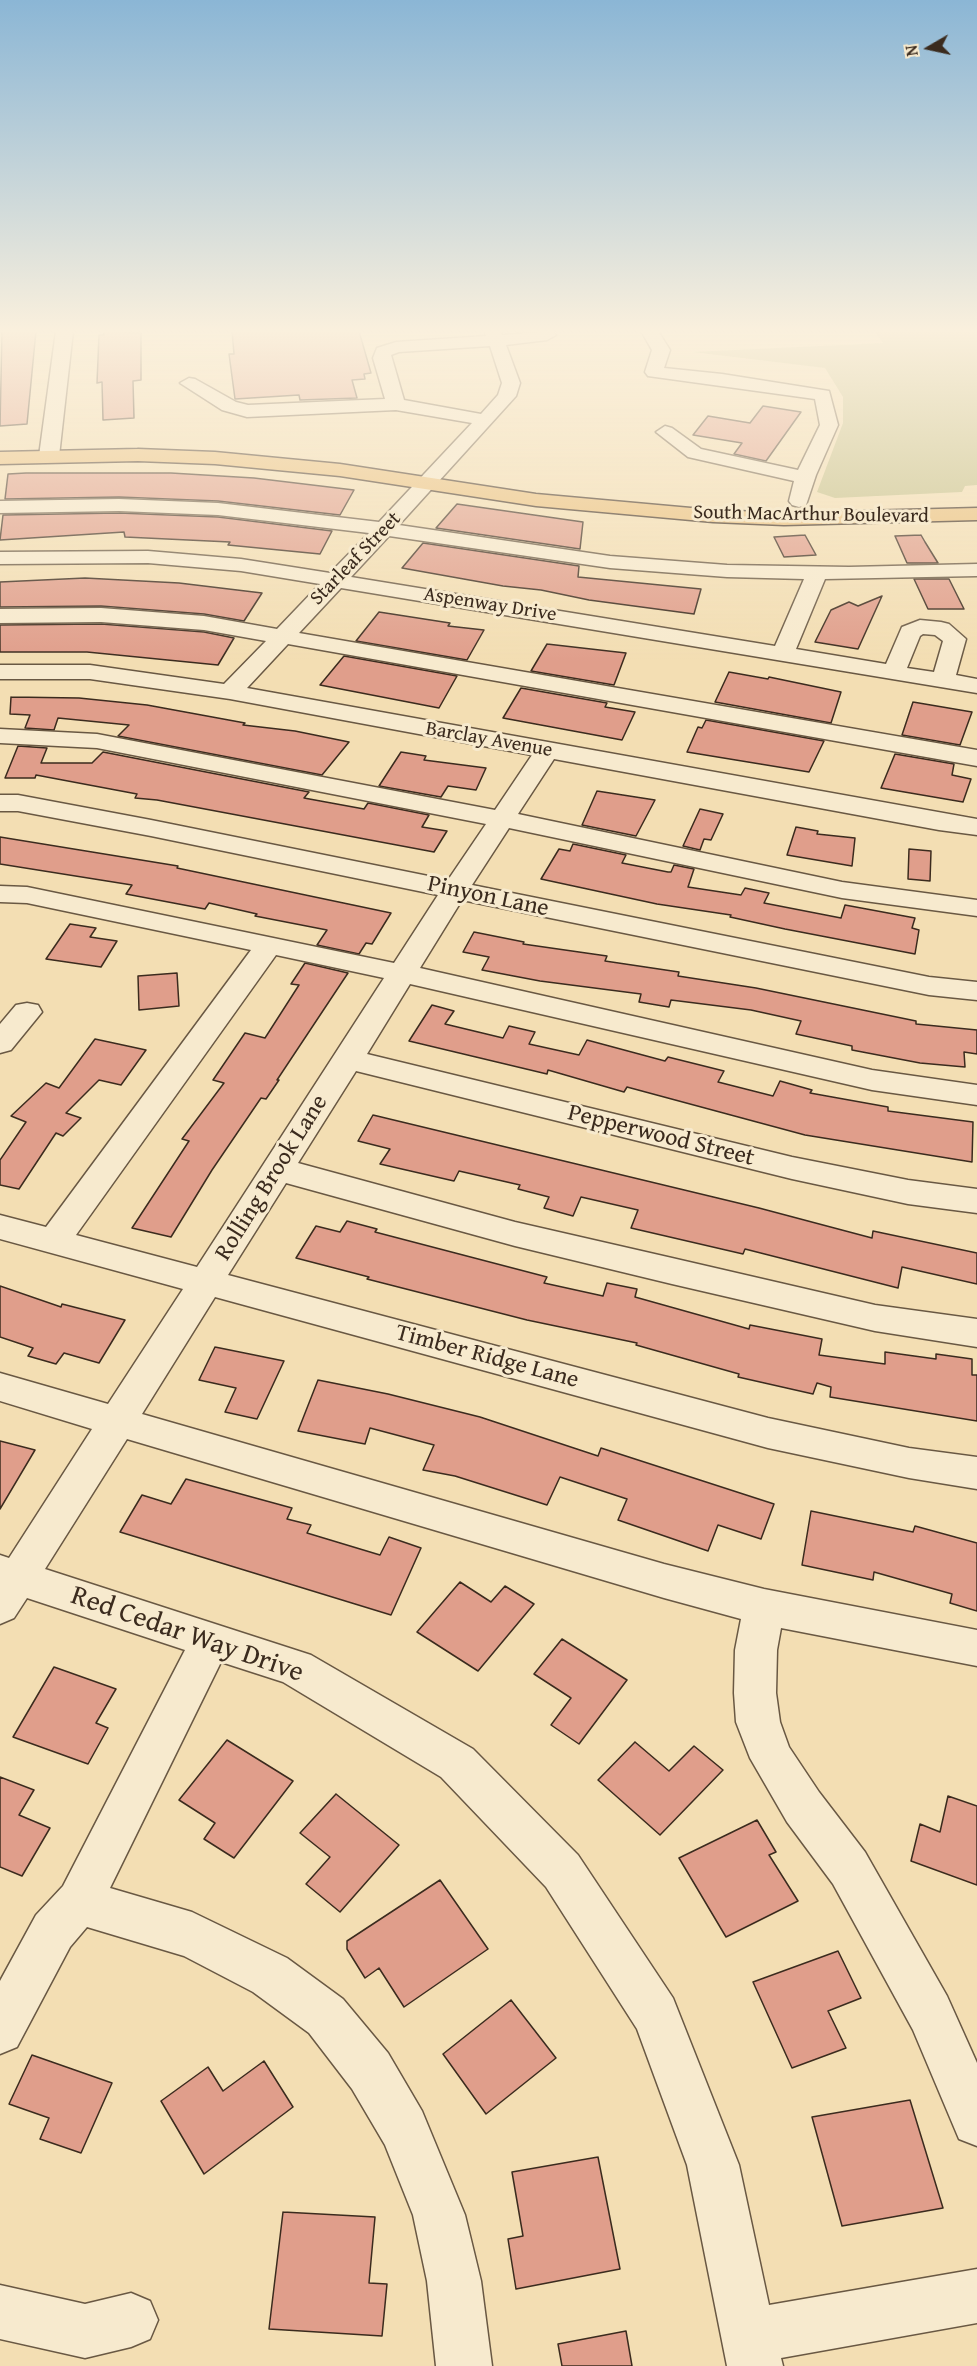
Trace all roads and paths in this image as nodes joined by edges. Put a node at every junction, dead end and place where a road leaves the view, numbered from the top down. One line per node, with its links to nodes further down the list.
1 (51, 441): 6 (street)
2 (466, 441): 8 (street, Starleaf Street)
3 (678, 441): 10 (street)
4 (822, 441): 10 (street)
5 (0, 443): 6 (main road, South MacArthur Boulevard)
6 (50, 449): 7 (main road, South MacArthur Boulevard); 8 (main road, South MacArthur Boulevard); 11 (main road, South MacArthur Boulevard)
7 (0, 458)
8 (443, 467): 9 (main road, South MacArthur Boulevard); 11 (street, Starleaf Street)
9 (485, 472)
10 (806, 478): 14 (street)
11 (428, 483): 16 (main road, South MacArthur Boulevard); 17 (street, Starleaf Street)
12 (578, 484): 14 (main road, South MacArthur Boulevard)
13 (977, 496): 14 (main road, South MacArthur Boulevard)
14 (799, 501)
15 (0, 507): 17 (street)
16 (977, 514)
17 (385, 529): 20 (street); 21 (street, Starleaf Street)
18 (0, 558): 21 (street, Aspenway Drive)
19 (977, 570): 20 (street)
20 (817, 573): 24 (street)
21 (336, 580): 23 (street, Starleaf Street); 24 (street, Aspenway Drive)
22 (0, 616): 23 (street)
23 (283, 636): 29 (street, Starleaf Street); 32 (street)
24 (783, 654): 26 (street, Aspenway Drive)
25 (0, 672): 29 (street, Barclay Avenue)
26 (894, 672): 27 (street, Aspenway Drive); 27 (street)
27 (943, 680): 28 (street, Aspenway Drive)
28 (977, 686)
29 (230, 692): 31 (street, Barclay Avenue)
30 (0, 736): 34 (street)
31 (547, 751): 34 (street, Rolling Brook Lane); 35 (street, Barclay Avenue)
32 (977, 758)
33 (0, 803): 36 (street, Pinyon Lane)
34 (502, 819): 36 (street, Rolling Brook Lane); 38 (street)
35 (977, 827)
36 (455, 890): 40 (street, Rolling Brook Lane); 41 (street, Pinyon Lane)
37 (0, 894): 39 (street)
38 (977, 908)
39 (269, 945): 40 (street); 49 (street)
40 (402, 973): 44 (street, Rolling Brook Lane); 45 (street)
41 (977, 992)
42 (27, 1012): 43 (street)
43 (0, 1043)
44 (348, 1059): 46 (street, Rolling Brook Lane); 47 (street, Pepperwood Street)
45 (977, 1095)
46 (278, 1169): 50 (street, Rolling Brook Lane); 51 (street)
47 (977, 1201)
48 (0, 1227): 49 (street, Timber Ridge Lane)
49 (54, 1241): 50 (street, Timber Ridge Lane)
50 (207, 1281): 53 (street, Rolling Brook Lane); 54 (street, Timber Ridge Lane)
51 (977, 1333)
52 (0, 1387): 53 (street)
53 (117, 1422): 55 (street, Rolling Brook Lane); 56 (street)
54 (977, 1473)
55 (6, 1585): 57 (street, Red Cedar Way Drive)
56 (764, 1607): 58 (street); 61 (street)
57 (211, 1640): 59 (street); 65 (street, Red Cedar Way Drive)
58 (977, 1648)
59 (79, 1902): 60 (street); 66 (street)
60 (0, 2030)
61 (977, 2121)
62 (977, 2296): 65 (street)
63 (0, 2312): 64 (street)
64 (131, 2320)
65 (752, 2351)
66 (464, 2366)

